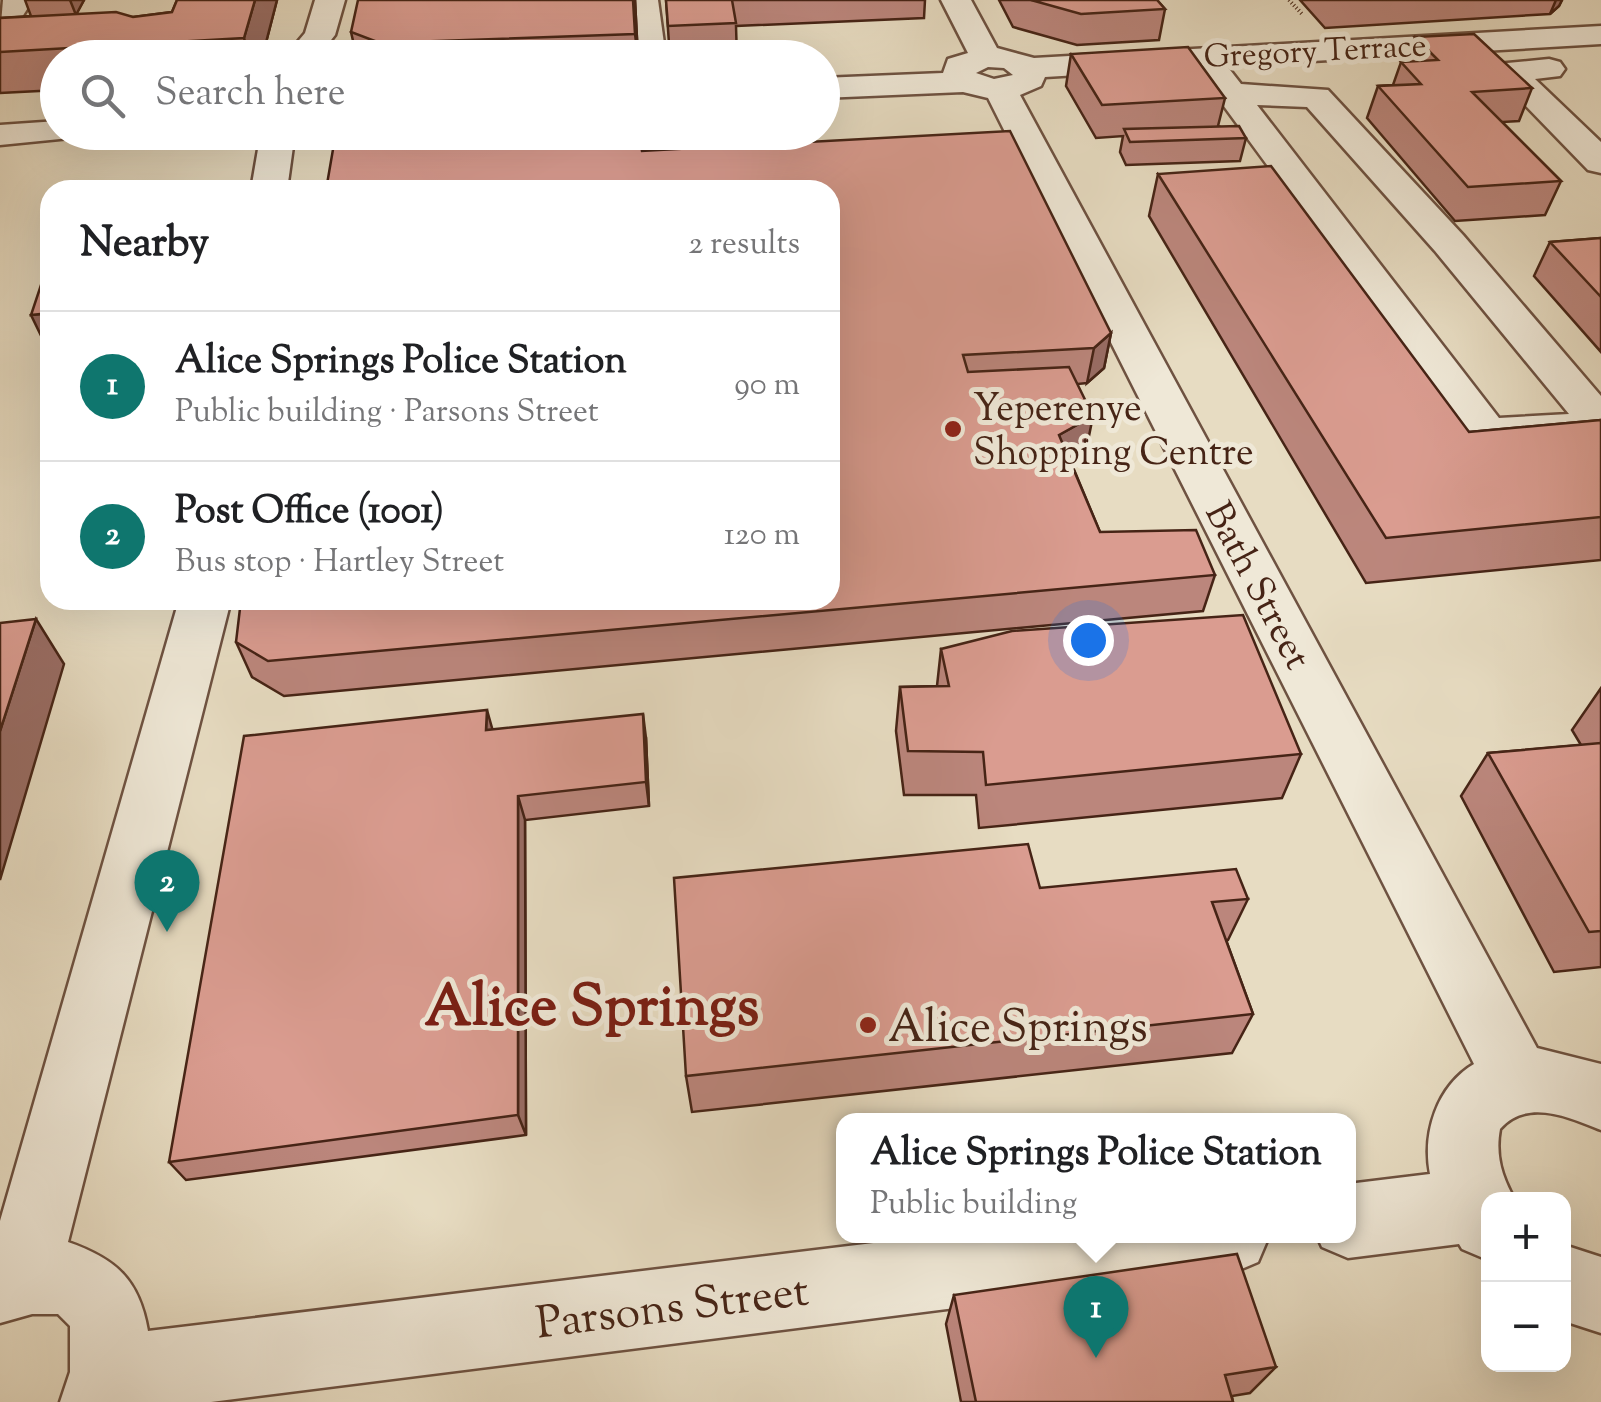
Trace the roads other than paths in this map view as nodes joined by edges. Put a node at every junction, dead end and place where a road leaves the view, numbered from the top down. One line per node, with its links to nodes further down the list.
1 (18, 0): 5 (street)
2 (330, 0): 7 (street)
3 (644, 0): 8 (street)
4 (956, 0): 11 (street, Bath Street)
5 (0, 27)
6 (1601, 35): 9 (street, Gregory Terrace)
7 (318, 40)
8 (648, 40)
9 (1203, 56): 11 (street, Gregory Terrace); 14 (street)
10 (1601, 66): 22 (street)
11 (988, 72): 12 (street, Gregory Terrace); 13 (street, Gregory Terrace); 28 (street, Bath Street)
12 (840, 76)
13 (840, 86)
14 (1231, 94): 26 (street); 26 (street)
15 (40, 121): 16 (street)
16 (0, 124)
17 (40, 132): 18 (street)
18 (0, 134)
19 (275, 150): 23 (street)
20 (308, 150): 24 (street)
21 (678, 150): 25 (street)
22 (1601, 162)
23 (271, 180)
24 (304, 180)
25 (683, 180)
26 (1601, 425)
27 (202, 610): 34 (street)
28 (1518, 1081): 29 (street); 30 (street)
29 (1601, 1097)
30 (1481, 1212)
31 (1481, 1214): 32 (street)
32 (1356, 1221)
33 (1180, 1243): 37 (street, Parsons Street)
34 (11, 1281): 37 (street)
35 (1571, 1285): 36 (street)
36 (1601, 1294)
37 (106, 1388)

